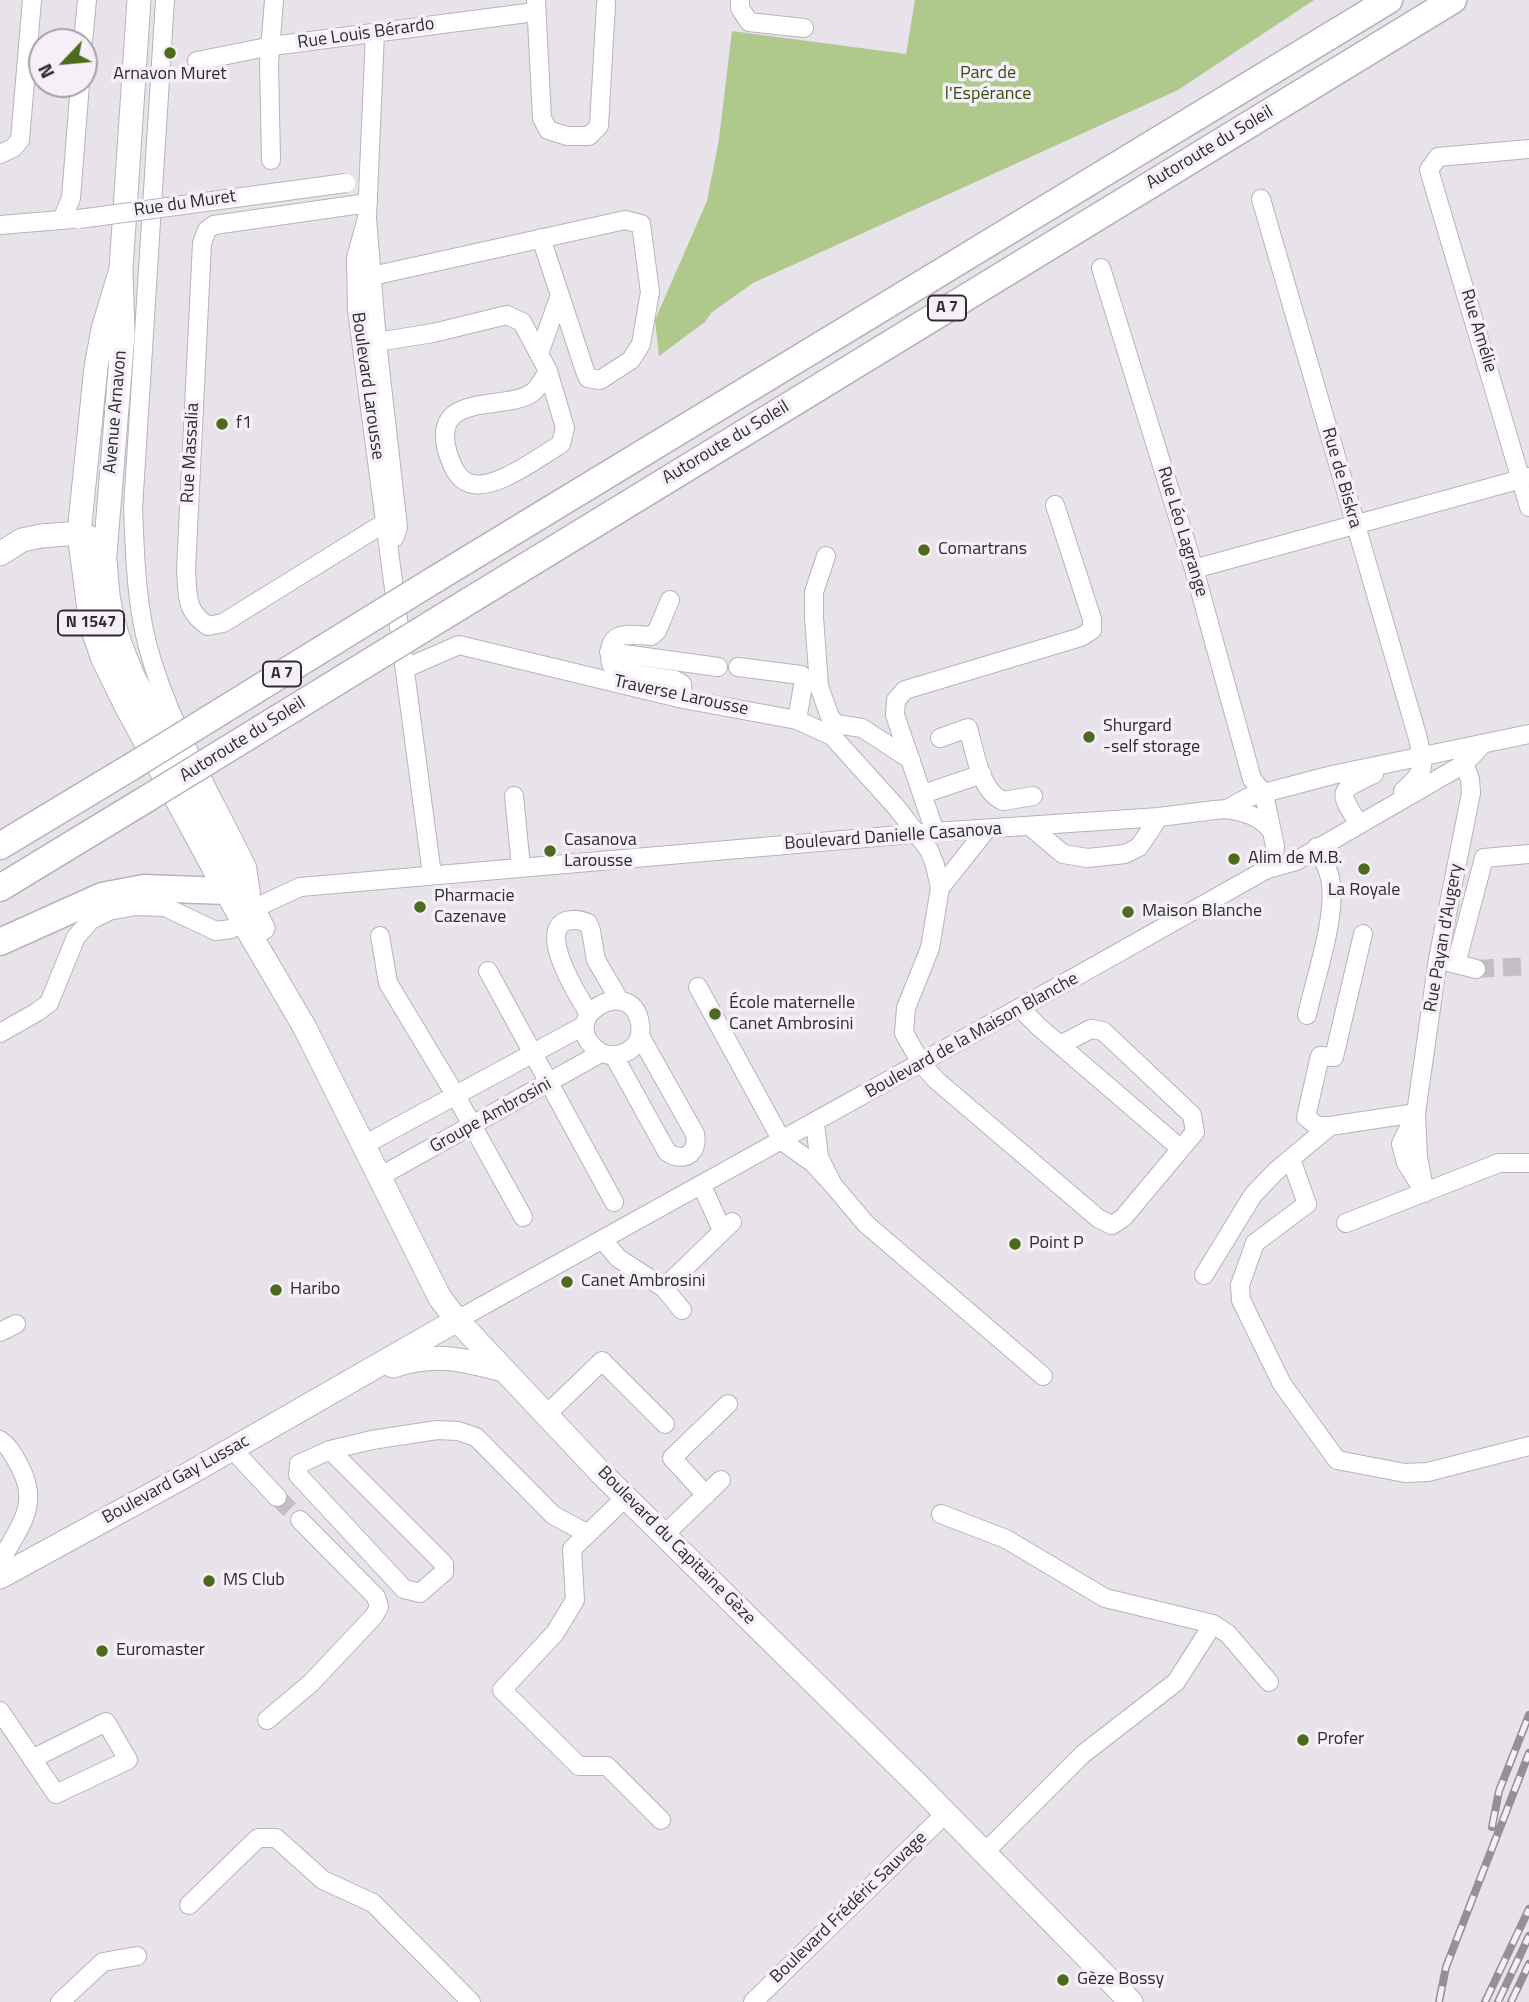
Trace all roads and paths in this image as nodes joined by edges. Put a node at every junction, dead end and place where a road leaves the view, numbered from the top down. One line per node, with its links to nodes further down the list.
1 (32, 0): 18 (street)
2 (87, 0): 11 (street)
3 (139, 0): 27 (main road, Avenue Arnavon / N 1547)
4 (165, 0): 80 (street)
5 (274, 0): 14 (street)
6 (740, 0): 12 (street)
7 (1389, 0): 71 (highway, Autoroute du Soleil / A 7, bridge)
8 (1453, 0): 78 (highway, Autoroute du Soleil / A 7, bridge)
9 (606, 4): 10 (street)
10 (536, 6): 13 (street, Rue Louis Bérardo)
11 (84, 28)
12 (804, 29)
13 (374, 32): 14 (street, Rue Louis Bérardo); 20 (street, Boulevard Larousse)
14 (272, 46): 15 (street, Rue Louis Bérardo); 19 (street)
15 (197, 61)
16 (79, 98): 23 (street)
17 (1529, 149): 33 (street, Rue Amélie)
18 (0, 154)
19 (271, 160)
20 (370, 178): 22 (street, Boulevard Larousse); 23 (street, Rue du Muret, bridge)
21 (1261, 199): 37 (street, Rue de Biskra)
22 (368, 211): 28 (street, Boulevard Larousse); 36 (street, Boulevard Larousse); 36 (street, Rue Massalia)
23 (70, 220): 24 (street, Rue du Muret)
24 (0, 225)
25 (541, 238): 28 (street); 29 (street); 29 (street)
26 (1101, 268): 43 (street, Rue Léo Lagrange)
27 (121, 269): 38 (main road, Avenue Arnavon / N 1547); 40 (main road, Avenue Arnavon / N 1547)
28 (372, 276): 30 (street, Boulevard Larousse)
29 (560, 295): 31 (street)
30 (377, 342): 31 (street); 41 (street, Boulevard Larousse)
31 (539, 354): 32 (street)
32 (548, 371): 32 (street)
33 (1525, 478): 35 (street, Rue Amélie); 37 (street)
34 (1055, 505): 55 (street)
35 (1529, 507)
36 (386, 522): 41 (street, Boulevard Larousse)
37 (1355, 526): 43 (street); 54 (street, Rue de Biskra)
38 (79, 533): 39 (main road); 40 (main road); 77 (main road, N 1547)
39 (0, 554)
40 (106, 554): 77 (main road)
41 (390, 554): 48 (street, Boulevard Larousse)
42 (826, 556): 55 (street)
43 (1194, 569): 60 (street, Rue Léo Lagrange)
44 (670, 600): 45 (street)
45 (609, 652): 46 (street); 49 (street)
46 (718, 667)
47 (738, 667): 50 (street)
48 (406, 668): 49 (street, Traverse Larousse); 76 (street, Boulevard Larousse)
49 (683, 699): 50 (street, Traverse Larousse)
50 (797, 720): 70 (street, Traverse Larousse)
51 (1529, 734): 53 (street, Boulevard Danielle Casanova)
52 (940, 738): 58 (street)
53 (1481, 746): 54 (street, Boulevard Danielle Casanova); 57 (street, Boulevard de la Maison Blanche)
54 (1422, 757): 56 (street, Boulevard Danielle Casanova); 64 (street)
55 (911, 760): 59 (street)
56 (1399, 762): 60 (street, Boulevard Danielle Casanova); 66 (street)
57 (1464, 764): 64 (street, Boulevard de la Maison Blanche); 84 (street, Rue Payan d'Augery)
58 (982, 774): 59 (street); 62 (street)
59 (923, 794): 70 (street)
60 (1264, 794): 63 (street, Boulevard Danielle Casanova); 69 (street, Rue Léo Lagrange)
61 (514, 796): 74 (street)
62 (1033, 796)
63 (1227, 809): 65 (street, Boulevard Danielle Casanova); 69 (street)
64 (1380, 812): 66 (street, Boulevard de la Maison Blanche)
65 (1159, 817): 67 (street, Boulevard Danielle Casanova); 67 (street)
66 (1359, 824): 72 (street, Boulevard de la Maison Blanche)
67 (1031, 827): 68 (street, Boulevard Danielle Casanova)
68 (987, 829): 70 (street, Boulevard Danielle Casanova); 79 (street)
69 (1271, 830): 75 (street, Rue Léo Lagrange)
70 (926, 833): 74 (street, Boulevard Danielle Casanova); 79 (street)
71 (0, 846)
72 (1317, 848): 75 (street, Boulevard de la Maison Blanche); 90 (street)
73 (1529, 854): 84 (street)
74 (521, 867): 76 (street, Boulevard Danielle Casanova)
75 (1267, 869): 89 (street, Boulevard de la Maison Blanche)
76 (432, 875): 80 (street, Boulevard Danielle Casanova)
77 (234, 887): 80 (main road); 83 (highway)
78 (0, 888)
79 (940, 888): 97 (street)
80 (248, 915): 92 (street, Boulevard Danielle Casanova); 105 (main road, Boulevard du Capitaine Gèze)
81 (1363, 934): 103 (street)
82 (380, 936): 99 (street)
83 (0, 942)
84 (1447, 961): 85 (street); 100 (street, Rue Payan d'Augery)
85 (1476, 969)
86 (488, 971): 95 (street)
87 (698, 987): 104 (street)
88 (620, 1001): 91 (street, Groupe Ambrosini); 91 (street); 93 (street)
89 (1021, 1009): 94 (street); 97 (street, Boulevard de la Maison Blanche)
90 (1307, 1015)
91 (587, 1020): 95 (street, Groupe Ambrosini); 96 (street)
92 (0, 1033)
93 (640, 1036): 96 (street, Groupe Ambrosini); 96 (street)
94 (1060, 1045): 106 (street); 106 (street)
95 (533, 1054): 98 (street); 99 (street, Groupe Ambrosini)
96 (607, 1055): 98 (street, Groupe Ambrosini)
97 (921, 1063): 101 (street, Boulevard de la Maison Blanche); 106 (street)
98 (550, 1083): 102 (street, Groupe Ambrosini); 113 (street)
99 (456, 1096): 102 (street); 105 (street, Groupe Ambrosini)
100 (1416, 1113): 103 (street); 112 (street, Rue Payan d'Augery)
101 (815, 1123): 104 (street, Boulevard de la Maison Blanche); 110 (street)
102 (473, 1126): 109 (street, Groupe Ambrosini); 114 (street)
103 (1330, 1126): 107 (street)
104 (782, 1141): 110 (street); 111 (street, Boulevard de la Maison Blanche)
105 (364, 1145): 109 (main road, Boulevard du Capitaine Gèze)
106 (1181, 1149)
107 (1291, 1159): 117 (street); 128 (street)
108 (1529, 1163): 112 (street)
109 (379, 1177): 120 (main road, Boulevard du Capitaine Gèze)
110 (833, 1185): 122 (street)
111 (702, 1186): 116 (street, Boulevard de la Maison Blanche); 118 (street)
112 (1425, 1193): 115 (street)
113 (614, 1202)
114 (523, 1217)
115 (1346, 1223)
116 (603, 1241): 118 (street); 120 (street, Boulevard de la Maison Blanche)
117 (1204, 1275)
118 (664, 1288): 119 (street)
119 (682, 1310)
120 (457, 1320): 121 (main road, Boulevard du Capitaine Gèze); 123 (main road, Boulevard Gay Lussac)
121 (504, 1371): 123 (main road, Boulevard Gay Lussac); 125 (main road, Boulevard du Capitaine Gèze)
122 (1043, 1376)
123 (350, 1381): 129 (main road, Boulevard Gay Lussac)
124 (728, 1404): 132 (street)
125 (546, 1415): 126 (street); 134 (main road, Boulevard du Capitaine Gèze)
126 (665, 1424)
127 (0, 1440): 139 (street)
128 (1529, 1446)
129 (232, 1449): 133 (street); 139 (main road, Boulevard Gay Lussac)
130 (330, 1450): 130 (street); 137 (street)
131 (721, 1480): 132 (street)
132 (706, 1495): 138 (street)
133 (277, 1497)
134 (626, 1497): 137 (street); 138 (main road, Boulevard du Capitaine Gèze)
135 (941, 1514): 140 (street)
136 (300, 1520): 143 (street)
137 (588, 1534): 146 (street)
138 (664, 1535): 145 (main road, Boulevard du Capitaine Gèze)
139 (2, 1567)
140 (1213, 1624): 141 (street); 147 (street)
141 (1269, 1682)
142 (0, 1711): 144 (street)
143 (267, 1720)
144 (32, 1759): 144 (street)
145 (945, 1814): 147 (main road, Boulevard du Capitaine Gèze); 152 (street, Boulevard Frédéric Sauvage)
146 (661, 1820)
147 (984, 1853): 153 (main road, Boulevard du Capitaine Gèze)
148 (189, 1905): 151 (street)
149 (137, 1956): 150 (street)
150 (60, 2002)
151 (471, 2002)
152 (753, 2002)
153 (1131, 2002)

